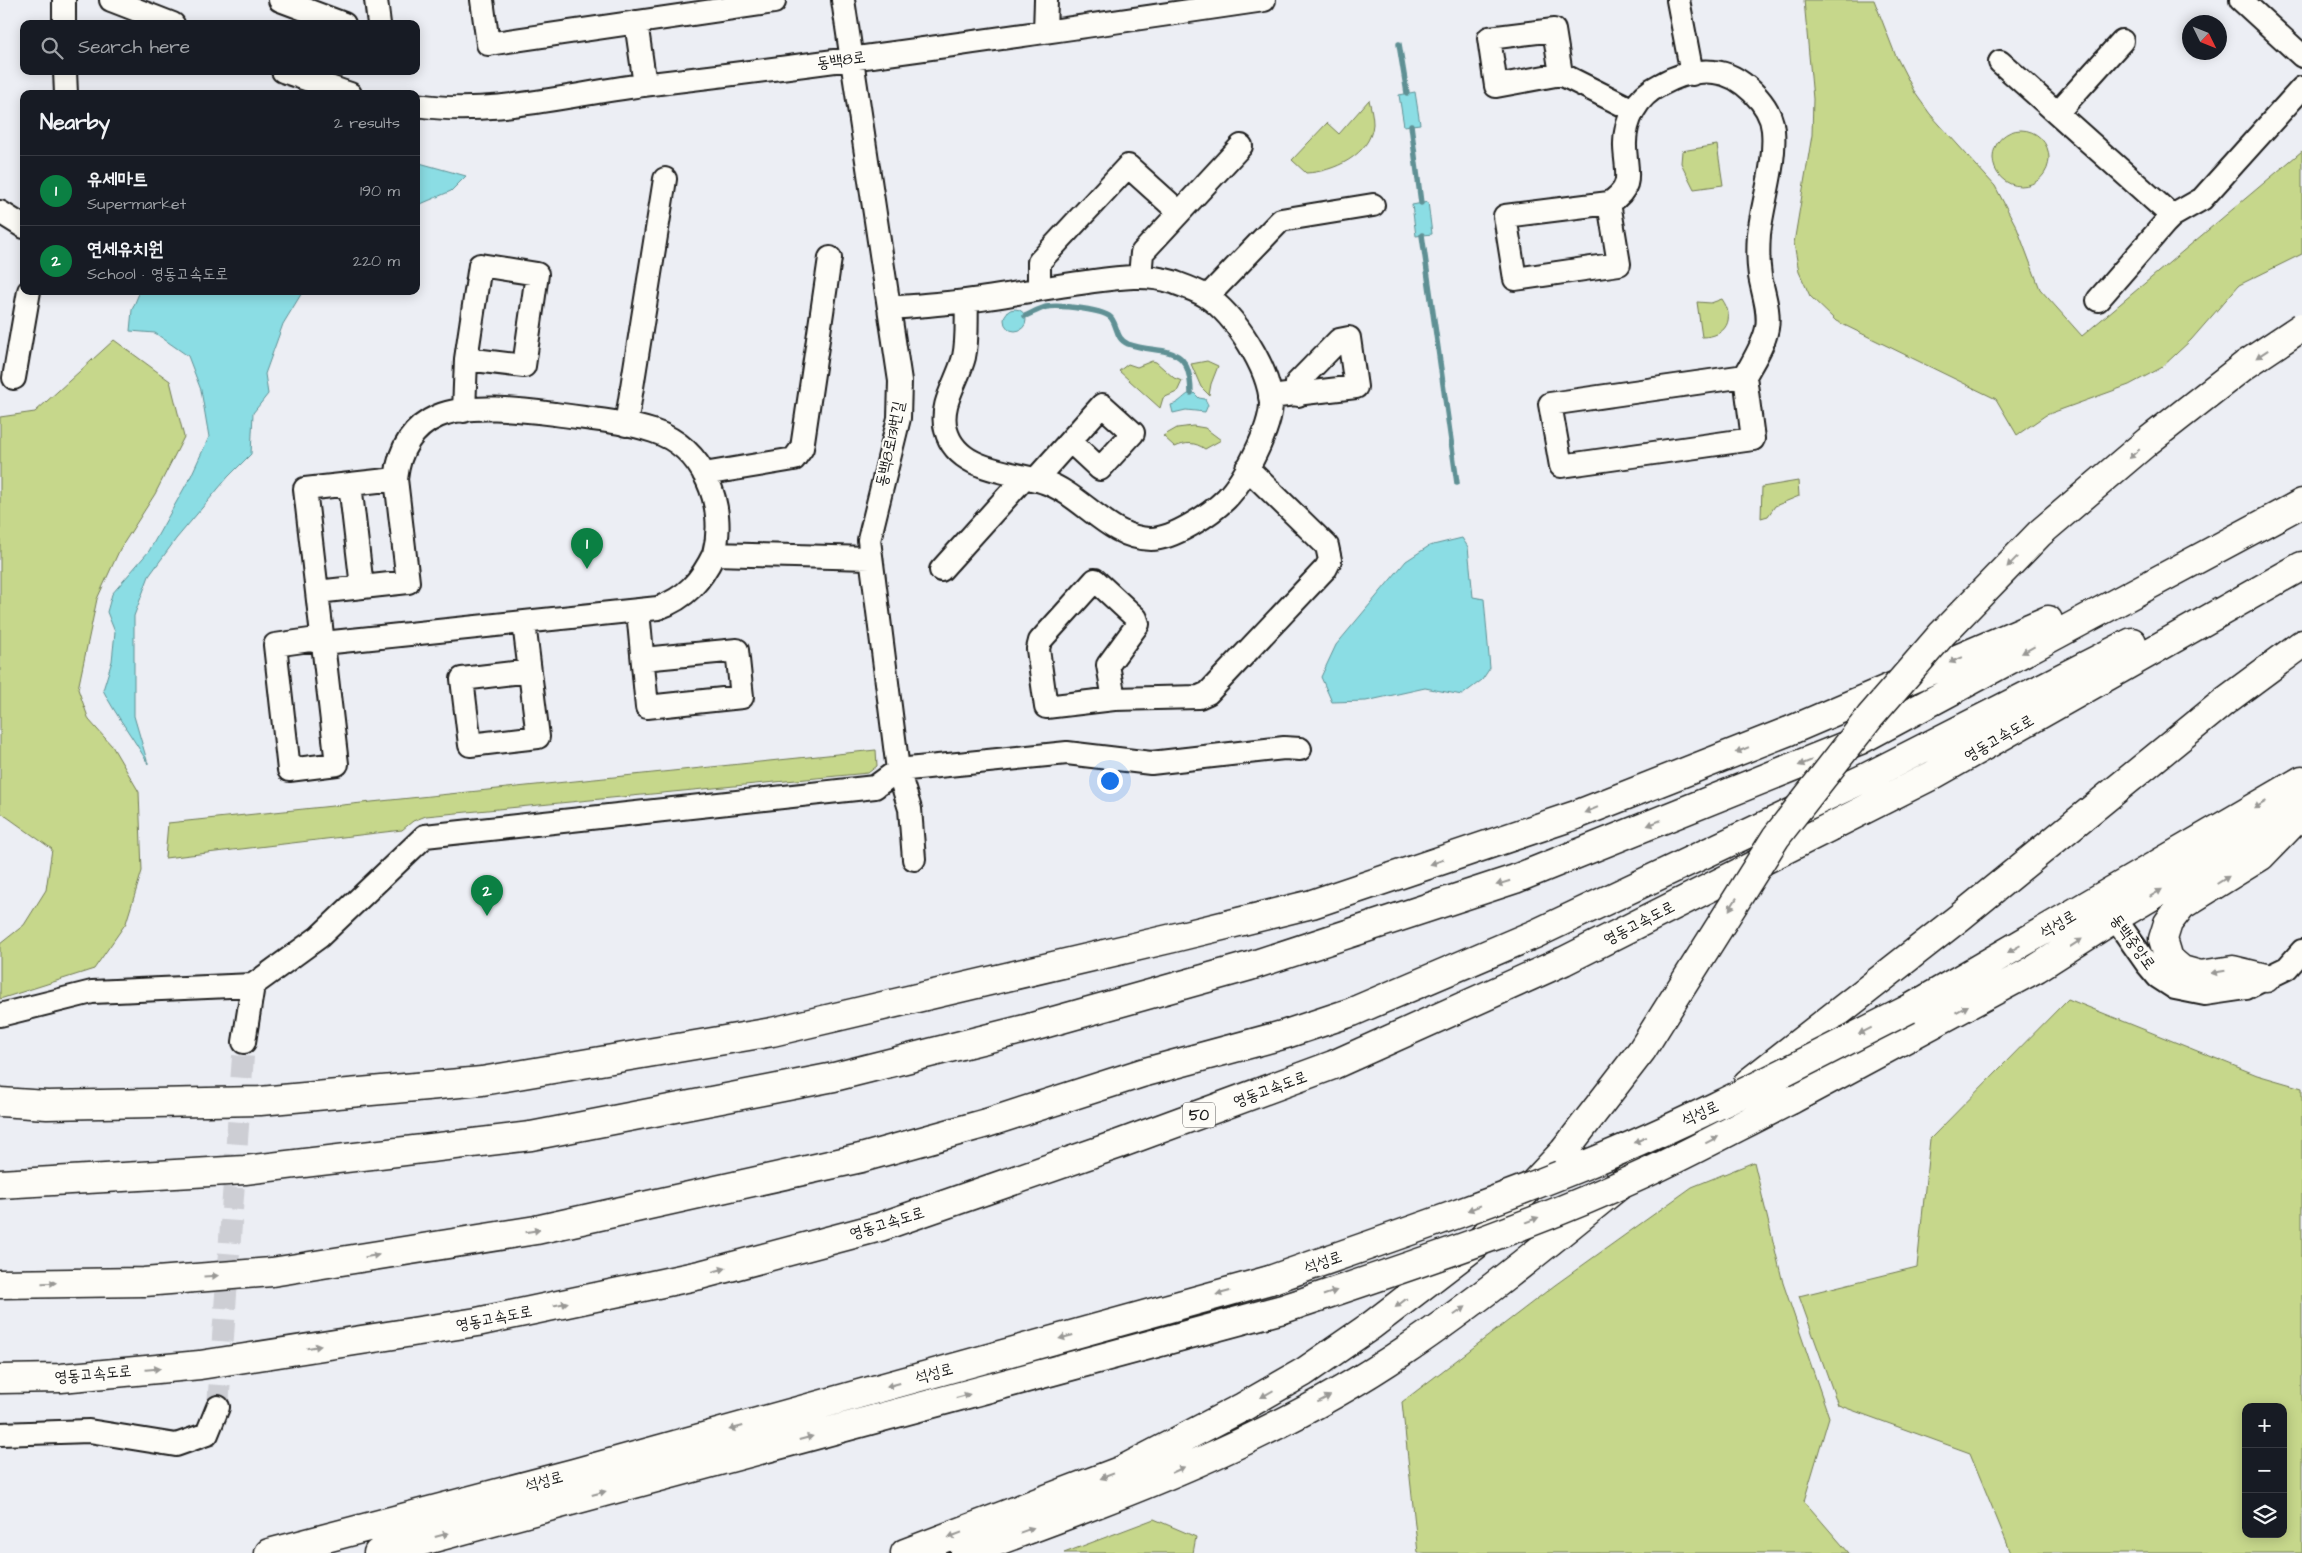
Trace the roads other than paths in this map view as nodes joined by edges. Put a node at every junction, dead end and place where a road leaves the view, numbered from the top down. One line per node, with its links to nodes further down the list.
1 (64, 0): 13 (street)
2 (111, 0): 12 (street)
3 (280, 0): 15 (street)
4 (376, 0): 16 (street)
5 (482, 0): 17 (street)
6 (774, 0): 17 (street)
7 (843, 0): 21 (street, 동백8로131번길)
8 (1046, 0): 18 (street)
9 (1264, 0): 18 (street, 동백8로)
10 (1678, 0): 24 (street)
11 (2241, 0): 20 (street)
12 (138, 5): 14 (street)
13 (64, 20)
14 (166, 20)
15 (333, 20)
16 (378, 20)
17 (636, 22): 27 (street)
18 (1045, 32): 21 (street, 동백8로)
19 (2122, 41): 33 (street)
20 (2302, 56)
21 (852, 58): 27 (street, 동백8로); 49 (street, 동백8로131번길)
22 (2000, 62): 33 (street)
23 (1561, 74): 32 (street)
24 (1692, 74): 32 (street); 52 (street)
25 (65, 75): 29 (street)
26 (295, 75): 30 (street)
27 (645, 85): 31 (street, 동백8로)
28 (2302, 88): 40 (street)
29 (66, 90)
30 (338, 90)
31 (420, 105)
32 (1633, 110): 36 (street)
33 (2057, 112): 40 (street)
34 (1241, 146): 39 (street)
35 (665, 179): 57 (street)
36 (1609, 203): 36 (street)
37 (1373, 205): 46 (street)
38 (0, 212): 41 (street)
39 (1179, 212): 43 (street); 44 (street)
40 (2172, 216): 47 (street)
41 (20, 224)
42 (830, 258): 60 (street)
43 (1140, 277): 44 (street); 46 (street)
44 (1039, 288): 48 (street)
45 (28, 295): 53 (street)
46 (1207, 297): 55 (street)
47 (2098, 300)
48 (966, 301): 49 (street); 62 (street)
49 (890, 308): 66 (street, 동백8로131번길)
50 (2302, 326): 100 (highway, one-way to 100, bridge)
51 (466, 359): 51 (street); 56 (street)
52 (1745, 376): 52 (street)
53 (14, 378)
54 (1298, 394): 55 (street)
55 (1270, 397): 59 (street)
56 (464, 411): 57 (street); 61 (street)
57 (626, 425): 60 (street)
58 (1070, 442): 62 (street)
59 (1247, 468): 62 (street); 78 (street)
60 (704, 474): 65 (street)
61 (396, 479): 63 (street); 70 (street)
62 (1029, 479): 69 (street)
63 (350, 484): 70 (street); 71 (street)
64 (2302, 501): 92 (highway, one-way to 92); 93 (highway, one-way to 93)
65 (714, 554): 66 (street); 72 (street)
66 (870, 558): 80 (street, 동백8로131번길)
67 (2302, 560): 94 (highway, 영동고속도로, one-way to 67)
68 (2302, 566): 95 (highway, 영동고속도로 / 50, one-way to 68)
69 (941, 570)
70 (362, 588): 71 (street)
71 (317, 592): 74 (street)
72 (638, 611): 73 (street); 76 (street)
73 (524, 623): 74 (street); 77 (street)
74 (323, 644): 74 (street)
75 (2302, 644): 101 (highway, one-way to 75)
76 (643, 659): 76 (street)
77 (530, 671)
78 (1114, 699): 78 (street)
79 (1300, 748): 80 (street)
80 (898, 770): 84 (street, 동백8로131번길); 88 (street)
81 (2302, 780): 85 (highway, 석성로, one-way to 85)
82 (2302, 807): 85 (highway, one-way to 82)
83 (2302, 814): 87 (highway, one-way to 83)
84 (914, 859)
85 (2108, 908): 87 (street, 동백중앙로); 90 (highway, 석성로)
86 (2302, 950): 87 (street, 동백중앙로)
87 (2266, 978)
88 (253, 985): 89 (street); 91 (street)
89 (0, 1015)
90 (1914, 1021): 98 (highway, 석성로, one-way to 98, bridge); 99 (highway, one-way to 90, bridge)
91 (244, 1042)
92 (0, 1102)
93 (0, 1184)
94 (0, 1284)
95 (0, 1379)
96 (218, 1406): 97 (street)
97 (0, 1434)
98 (270, 1553)
99 (378, 1553)
100 (905, 1553)
101 (964, 1553)

